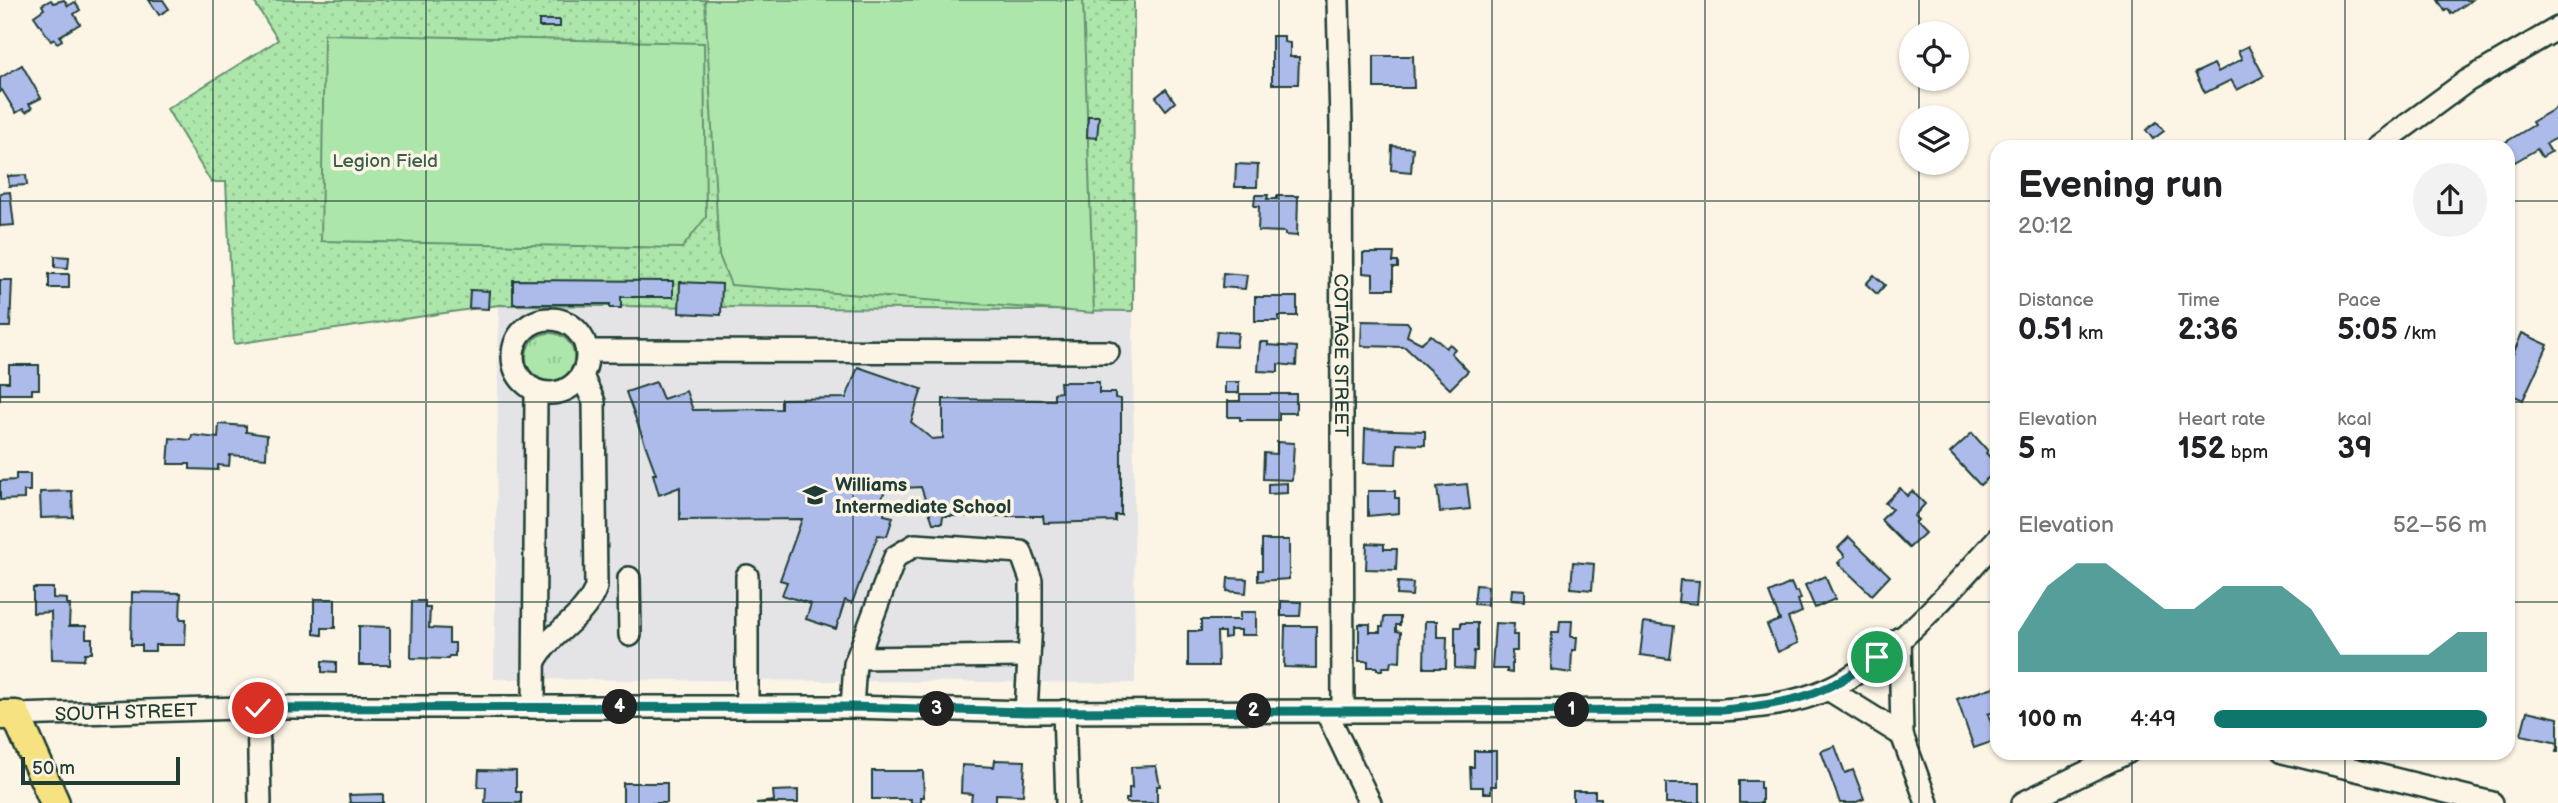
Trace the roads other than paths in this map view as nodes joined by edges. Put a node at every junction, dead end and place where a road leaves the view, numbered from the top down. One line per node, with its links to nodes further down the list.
1 (1338, 0): 22 (street, COTTAGE STREET)
2 (2558, 28): 3 (street)
3 (2387, 140)
4 (587, 351): 5 (street); 6 (street); 7 (street)
5 (1108, 352)
6 (582, 376): 7 (street); 15 (street)
7 (536, 391): 15 (street)
8 (1990, 547): 12 (street, SOUTH STREET)
9 (747, 576): 18 (street)
10 (629, 578): 11 (street)
11 (630, 635)
12 (1900, 638): 16 (street, SOUTH STREET); 25 (street)
13 (1029, 656): 14 (street); 14 (street); 23 (street)
14 (857, 658): 19 (street)
15 (536, 662): 17 (street)
16 (1828, 689): 22 (street, SOUTH STREET); 25 (street)
17 (534, 707): 18 (street, SOUTH STREET); 20 (street, SOUTH STREET)
18 (747, 707): 19 (street, SOUTH STREET)
19 (852, 707): 23 (street, SOUTH STREET)
20 (258, 708): 24 (street, SOUTH STREET); 29 (street)
21 (1064, 711): 22 (street, SOUTH STREET); 23 (street, SOUTH STREET); 30 (street)
22 (1334, 711): 31 (street)
23 (1026, 712)
24 (8, 715): 28 (main road)
25 (1902, 735): 32 (street)
26 (2111, 760): 33 (street)
27 (2316, 760): 34 (street)
28 (55, 803)
29 (260, 803)
30 (1067, 803)
31 (1370, 803)
32 (1927, 803)
33 (2022, 803)
34 (2492, 803)

